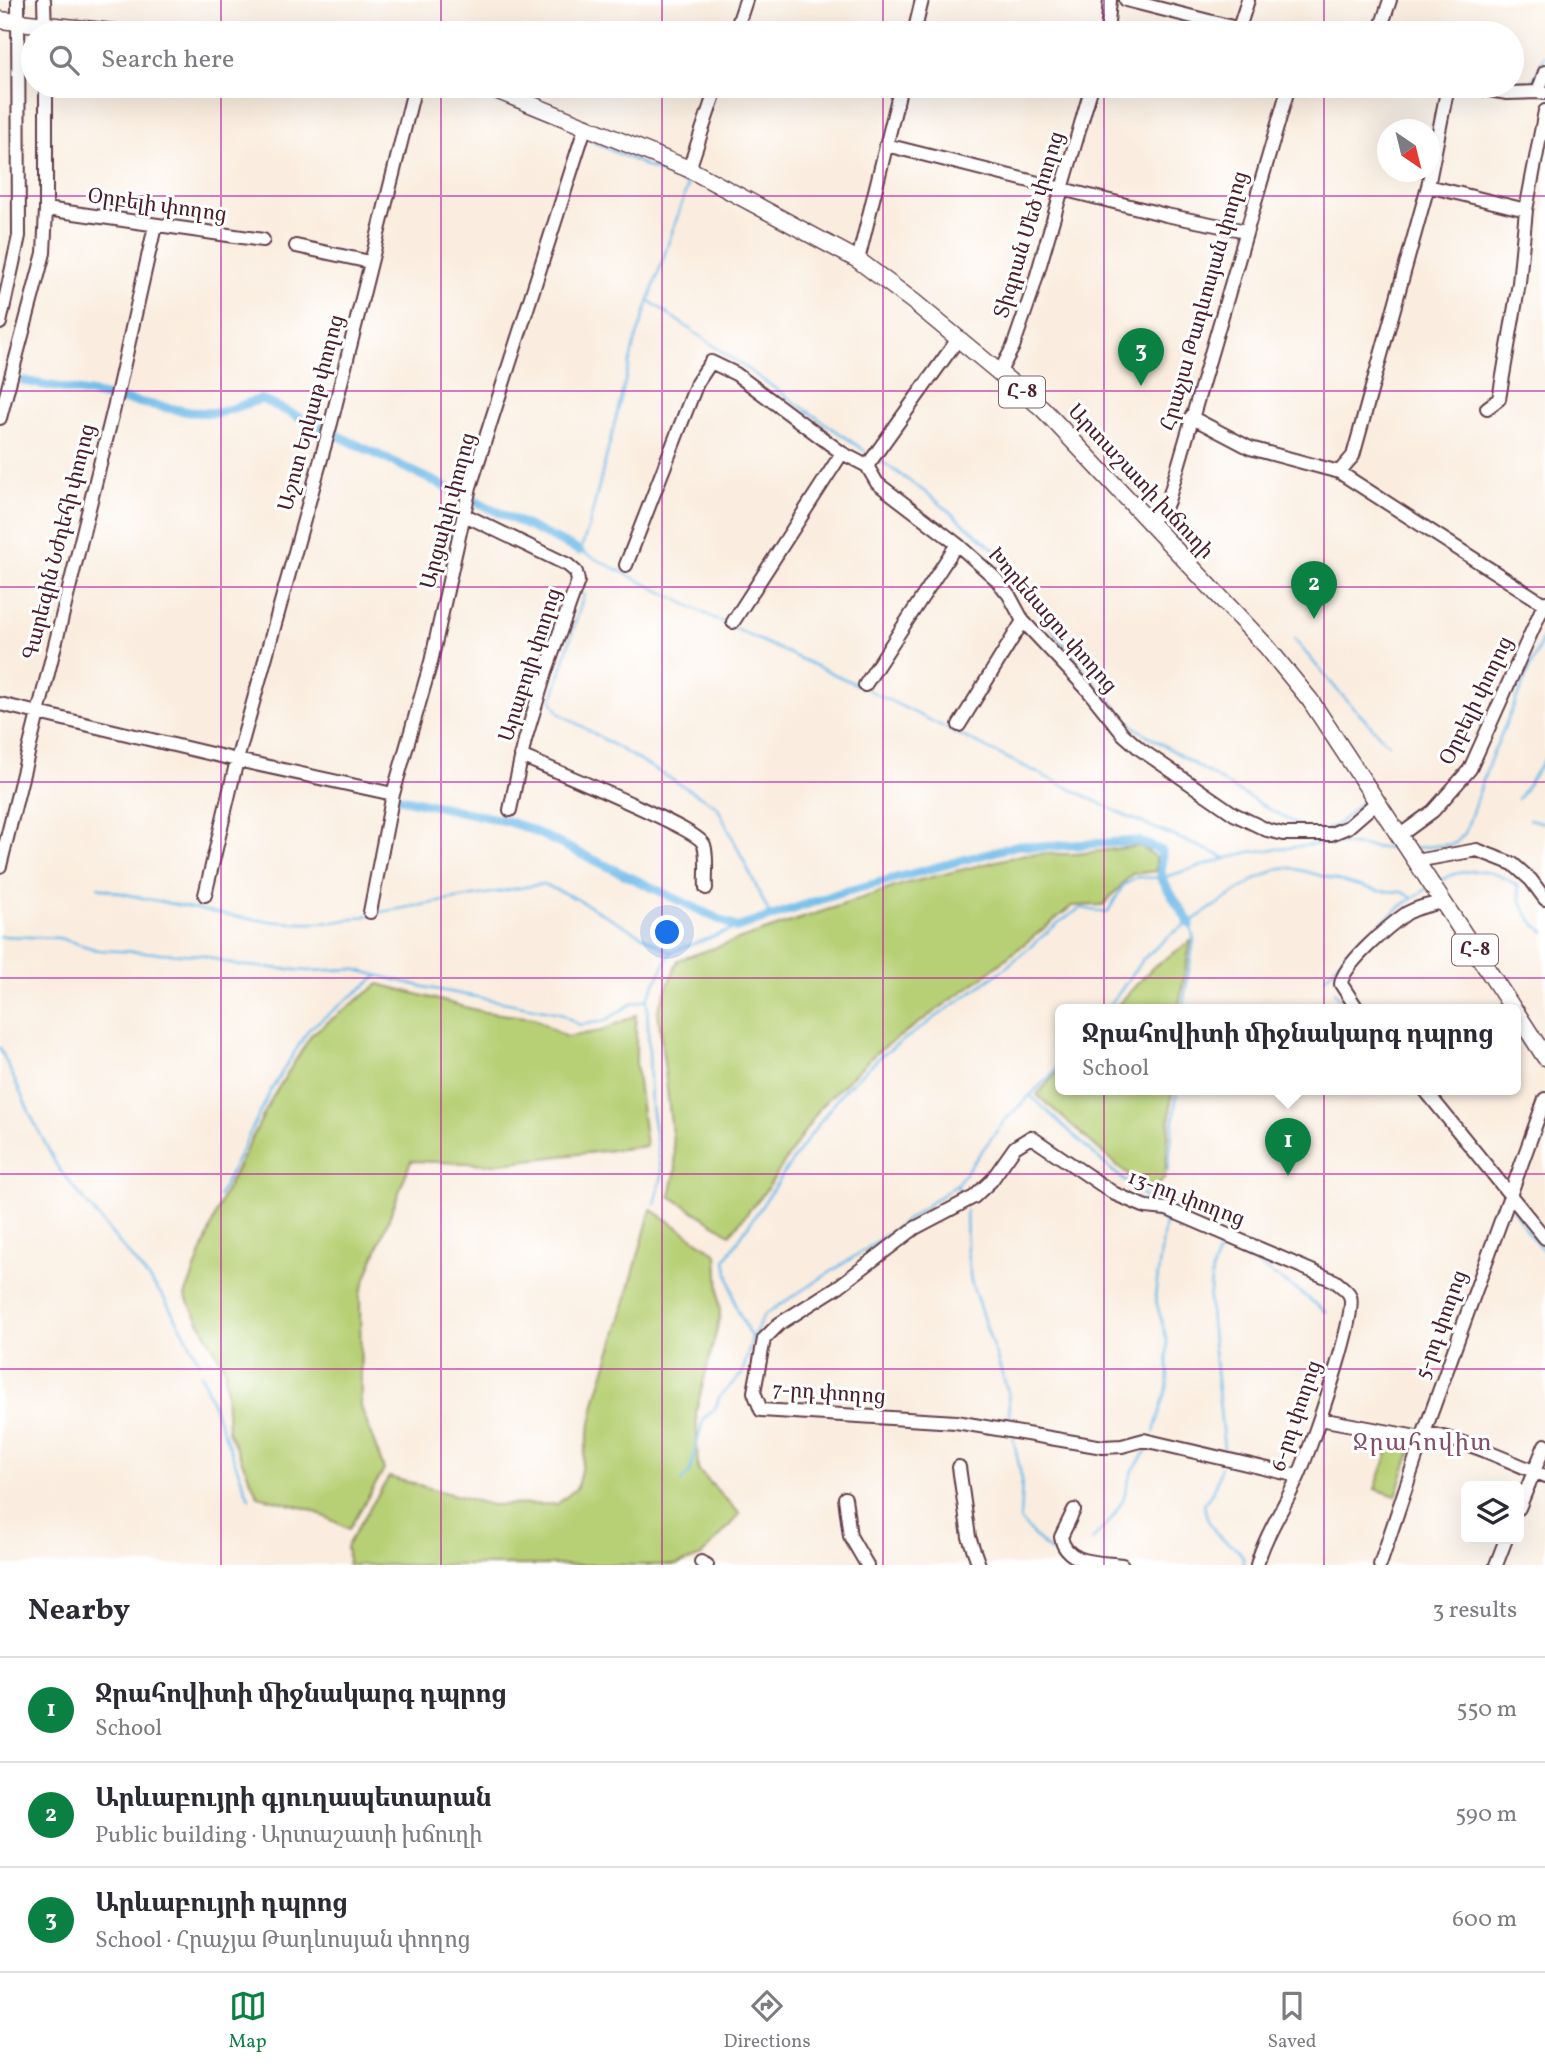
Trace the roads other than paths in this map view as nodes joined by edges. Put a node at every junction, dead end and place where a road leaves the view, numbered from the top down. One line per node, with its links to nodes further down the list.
1 (18, 0): 17 (street)
2 (44, 0): 10 (street)
3 (746, 0): 11 (street)
4 (922, 0): 12 (street)
5 (1110, 0): 13 (street)
6 (1125, 0): 14 (street)
7 (1248, 0): 15 (street)
8 (1390, 0): 16 (street)
9 (0, 20): 17 (main road)
10 (45, 21)
11 (739, 21)
12 (917, 21)
13 (1108, 21)
14 (1210, 21)
15 (1241, 21)
16 (1383, 21)
17 (18, 22): 18 (main road); 43 (street)
18 (21, 23)
19 (1545, 72): 20 (street)
20 (1541, 92)
21 (46, 98): 35 (street)
22 (412, 98): 42 (street, Աշոտ Երկաթ փողոց)
23 (520, 98): 30 (main road, Արտաշատի խճուղի / Հ-8)
24 (713, 98): 32 (street)
25 (898, 98): 31 (street)
26 (1088, 98): 34 (street, Տիգրան Մեծ փողոց)
27 (1285, 98): 38 (street, Հրաչյա Թադևոսյան փողոց)
28 (1446, 98): 33 (street)
29 (1545, 111): 36 (street)
30 (586, 125): 32 (main road, Արտաշատի խճուղի / Հ-8); 52 (street, Արցախի փողոց)
31 (886, 145): 34 (street); 41 (street)
32 (689, 169): 41 (main road, Արտաշատի խճուղի / Հ-8)
33 (1428, 186): 36 (street); 51 (street)
34 (1062, 188): 38 (street); 45 (street, Տիգրան Մեծ փողոց)
35 (46, 209): 37 (street, Օրբելի փողոց); 48 (street)
36 (1526, 211): 46 (street)
37 (155, 226): 39 (street, Օրբելի փողոց); 61 (street, Գարեգին Նժդեհի փողոց)
38 (1246, 230): 47 (street, Հրաչյա Թադևոսյան փողոց)
39 (263, 240)
40 (296, 246): 42 (street)
41 (858, 260): 44 (main road, Արտաշատի խճուղի / Հ-8)
42 (370, 262): 63 (street, Աշոտ Երկաթ փողոց)
43 (0, 323)
44 (958, 339): 45 (main road, Արտաշատի խճուղի / Հ-8); 50 (street)
45 (999, 373): 53 (main road, Արտաշատի խճուղի / Հ-8)
46 (1487, 408)
47 (1191, 417): 51 (street); 53 (street, Հրաչյա Թադևոսյան փողոց)
48 (0, 418)
49 (842, 453): 50 (street, Խորենացու փողոց); 55 (street, Խորենացու փողոց); 58 (street)
50 (867, 466): 54 (street, Խորենացու փողոց)
51 (1339, 472): 56 (street)
52 (466, 510): 64 (street, Արաբոյի փողոց); 65 (street, Արցախի փողոց)
53 (1149, 521): 66 (main road, Արտաշատի խճուղի / Հ-8)
54 (957, 544): 57 (street, Խորենացու փողոց); 59 (street)
55 (626, 565)
56 (1545, 603): 68 (street, Օրբելի փողոց)
57 (1023, 621): 62 (street); 66 (street, Խորենացու փողոց)
58 (733, 622)
59 (865, 685)
60 (0, 704): 61 (street)
61 (37, 713): 63 (street); 70 (street, Գարեգին Նժդեհի փողոց)
62 (960, 725)
63 (238, 755): 65 (street); 73 (street, Աշոտ Երկաթ փողոց)
64 (521, 756): 67 (street, Արաբոյի փողոց); 71 (street)
65 (393, 794): 75 (street, Արցախի փողոց)
66 (1377, 801): 68 (main road, Արտաշատի խճուղի / Հ-8)
67 (510, 810)
68 (1399, 836): 69 (main road, Հ-8)
69 (1416, 861): 72 (main road, Հ-8); 74 (street)
70 (0, 866)
71 (706, 888)
72 (1436, 890): 76 (street); 77 (main road, Հ-8)
73 (205, 895)
74 (1545, 899)
75 (370, 912)
76 (1354, 1004)
77 (1510, 1004)
78 (1521, 1020): 79 (main road, Հ-8)
79 (1545, 1057)
80 (1429, 1095): 83 (street)
81 (1545, 1099): 83 (street, 5-րդ փողոց)
82 (1031, 1137): 85 (street, 13-րդ փողոց); 91 (street, 7-րդ փողոց)
83 (1510, 1195): 84 (street); 87 (street, 5-րդ փողոց)
84 (1545, 1238)
85 (1335, 1281): 86 (street, 6-րդ փողոց)
86 (1320, 1419): 87 (street); 91 (street, 6-րդ փողոց)
87 (1423, 1435): 90 (street); 100 (street, 5-րդ փողոց)
88 (1545, 1445): 90 (street)
89 (959, 1467): 97 (street)
90 (1540, 1474): 93 (street)
91 (1298, 1476): 99 (street, 6-րդ փողոց)
92 (845, 1498): 96 (street)
93 (1524, 1500)
94 (1074, 1510): 98 (street)
95 (1504, 1544): 101 (street)
96 (867, 1565)
97 (979, 1565)
98 (1122, 1565)
99 (1257, 1565)
100 (1380, 1565)
101 (1496, 1565)

